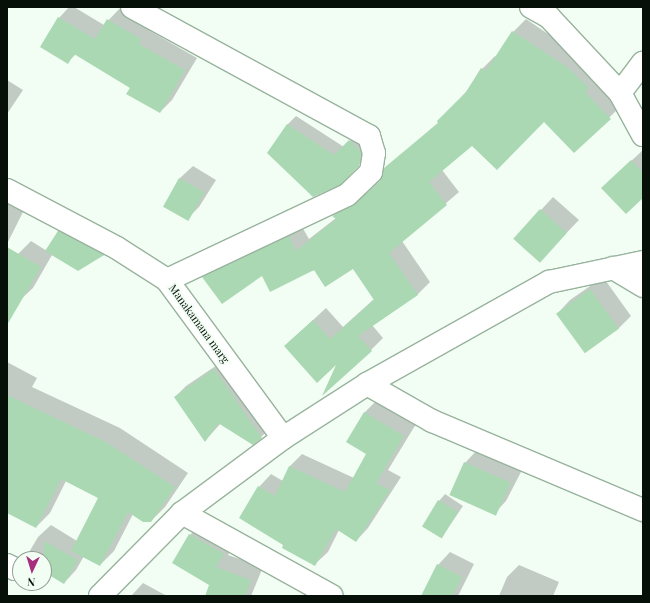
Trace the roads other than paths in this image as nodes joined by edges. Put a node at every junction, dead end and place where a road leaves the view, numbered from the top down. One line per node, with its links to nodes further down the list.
1 (132, 7): 9 (street)
2 (531, 7): 4 (street)
3 (643, 63): 4 (street)
4 (620, 93): 5 (street)
5 (643, 135)
6 (7, 190): 9 (street, Manakamana marg)
7 (643, 262): 8 (street)
8 (613, 268): 10 (street); 11 (street)
9 (167, 280): 12 (street, Manakamana marg)
10 (643, 286)
11 (367, 384): 12 (street); 13 (street)
12 (283, 438): 14 (street)
13 (643, 510)
14 (182, 513): 15 (street); 16 (street)
15 (100, 596)
16 (332, 596)

